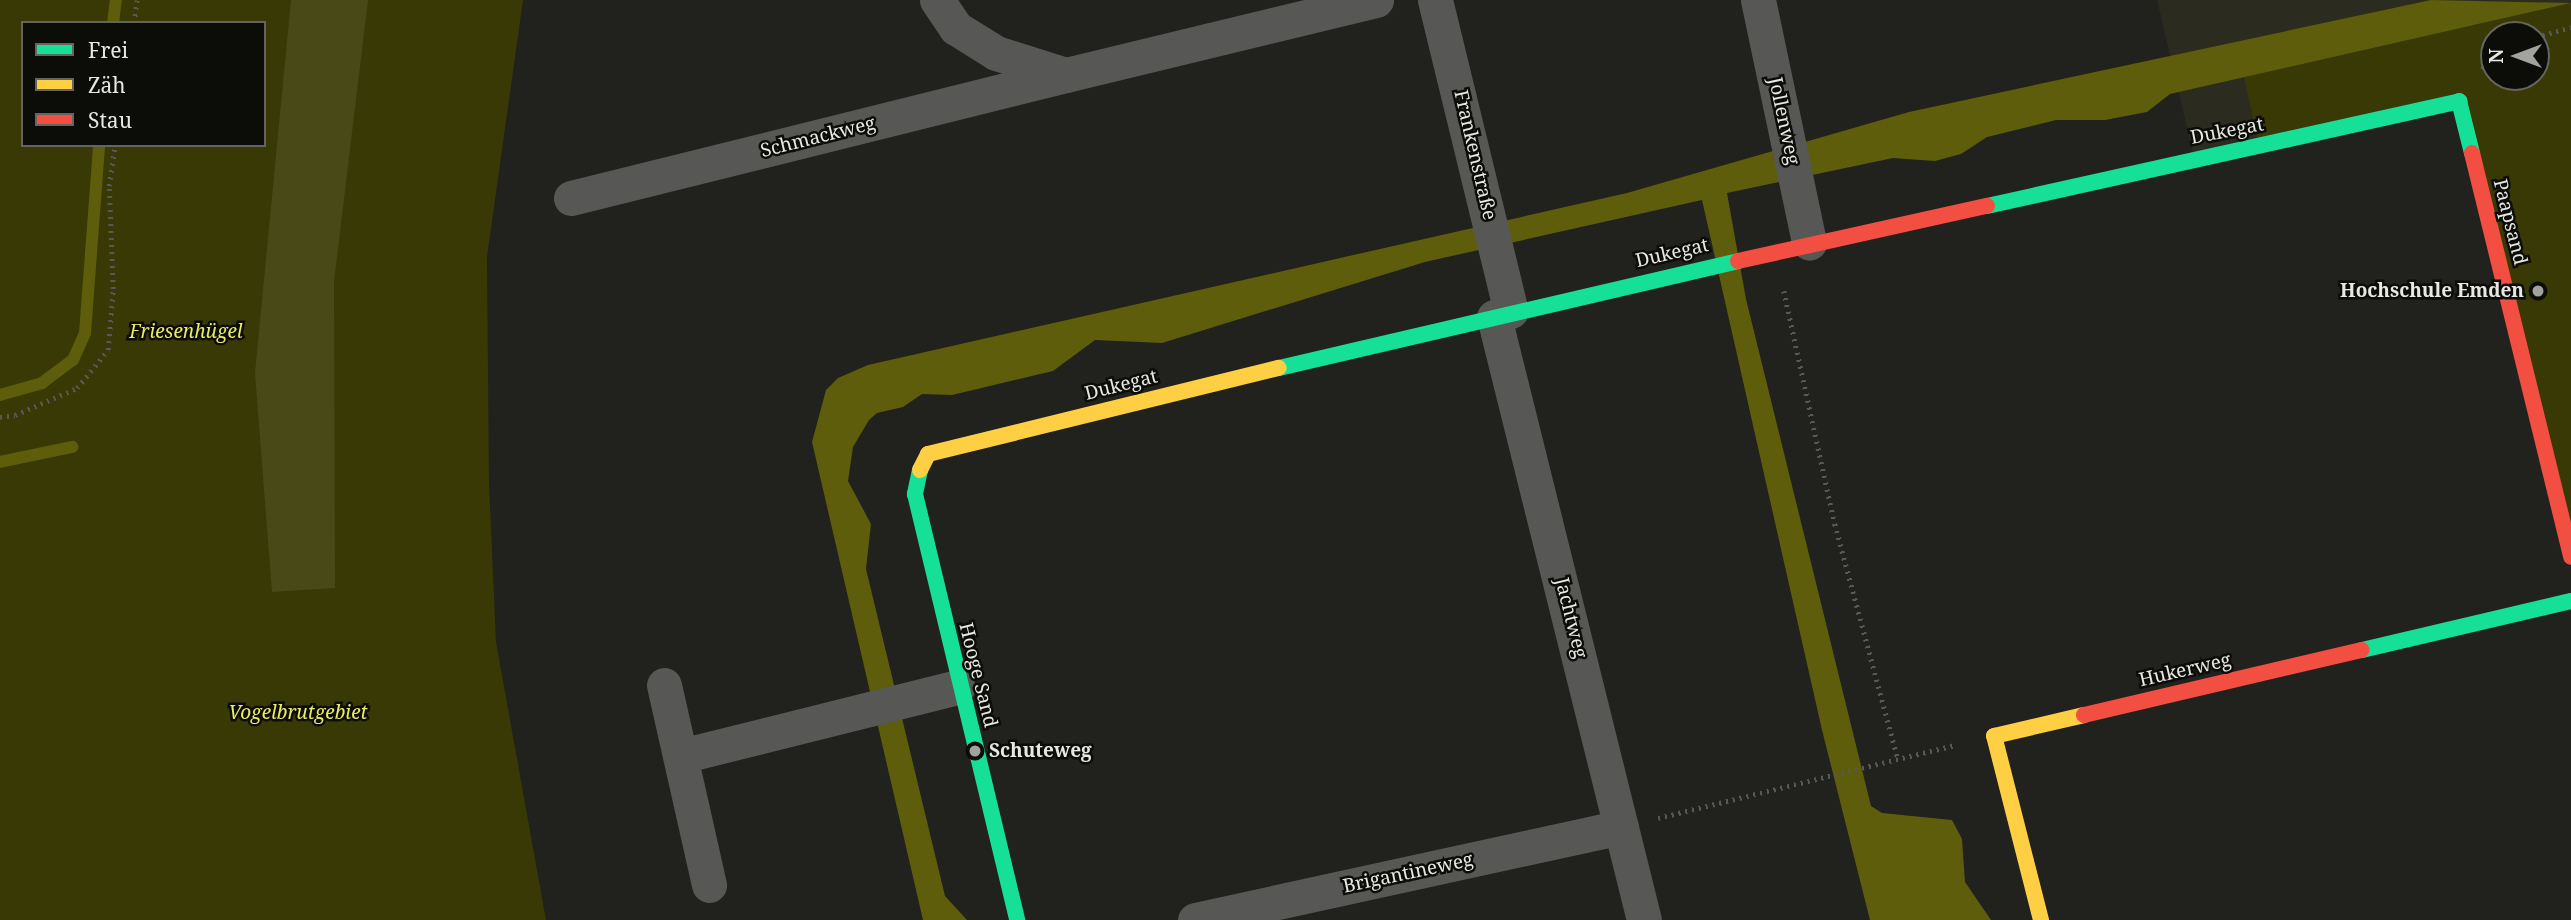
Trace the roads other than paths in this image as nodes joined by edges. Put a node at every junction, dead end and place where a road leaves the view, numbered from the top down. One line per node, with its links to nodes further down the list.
1 (937, 0): 5 (street)
2 (1376, 0): 5 (street, Schmackweg)
3 (1435, 0): 9 (street, Frankenstraße)
4 (1758, 0): 8 (street, Jollenweg)
5 (1066, 75): 7 (street, Schmackweg)
6 (2459, 101): 8 (street, Dukegat); 11 (street, Paapsand)
7 (571, 198)
8 (1809, 243): 9 (street, Dukegat)
9 (1502, 314): 10 (street, Dukegat); 16 (street, Jachtweg)
10 (915, 480): 14 (street, Hooge Sand)
11 (2571, 558)
12 (2571, 601): 21 (street, Hukerweg)
13 (664, 685): 15 (street)
14 (958, 687): 15 (street); 18 (street, Hooge Sand)
15 (681, 756): 17 (street)
16 (1621, 827): 19 (street, Brigantineweg); 20 (street, Jachtweg)
17 (709, 885)
18 (1017, 920)
19 (1195, 920)
20 (1644, 920)
21 (2041, 920)

